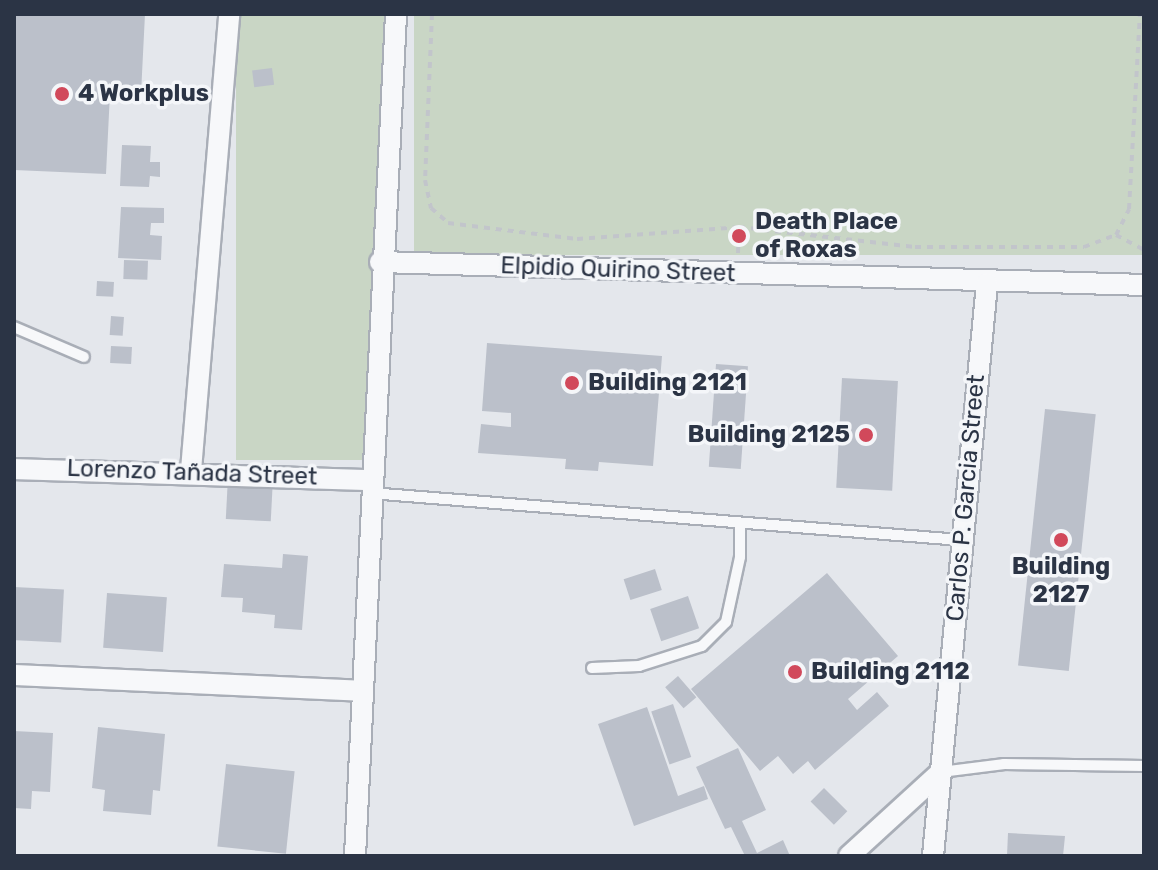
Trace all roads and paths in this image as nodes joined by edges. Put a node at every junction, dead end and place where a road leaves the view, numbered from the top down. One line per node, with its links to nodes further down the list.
1 (229, 14): 13 (street)
2 (396, 14): 7 (street)
3 (432, 14): 5 (path)
4 (1140, 14): 5 (path)
5 (1116, 235): 6 (path)
6 (1144, 250)
7 (380, 262): 8 (street, Elpidio Quirino Street); 14 (street)
8 (987, 284): 9 (street, Elpidio Quirino Street); 16 (street, Carlos P. Garcia Street)
9 (1144, 285)
10 (14, 327): 11 (lane)
11 (84, 357)
12 (14, 469): 13 (street, Lorenzo Tañada Street)
13 (191, 470): 14 (street, Lorenzo Tañada Street)
14 (371, 486): 15 (lane); 19 (street)
15 (740, 525): 16 (lane); 17 (lane)
16 (961, 540): 21 (street, Carlos P. Garcia Street)
17 (592, 668)
18 (14, 675): 19 (street)
19 (362, 691): 22 (street)
20 (1144, 766): 21 (lane)
21 (941, 772): 23 (street); 24 (street, Carlos P. Garcia Street)
22 (355, 856)
23 (849, 856)
24 (933, 856)

